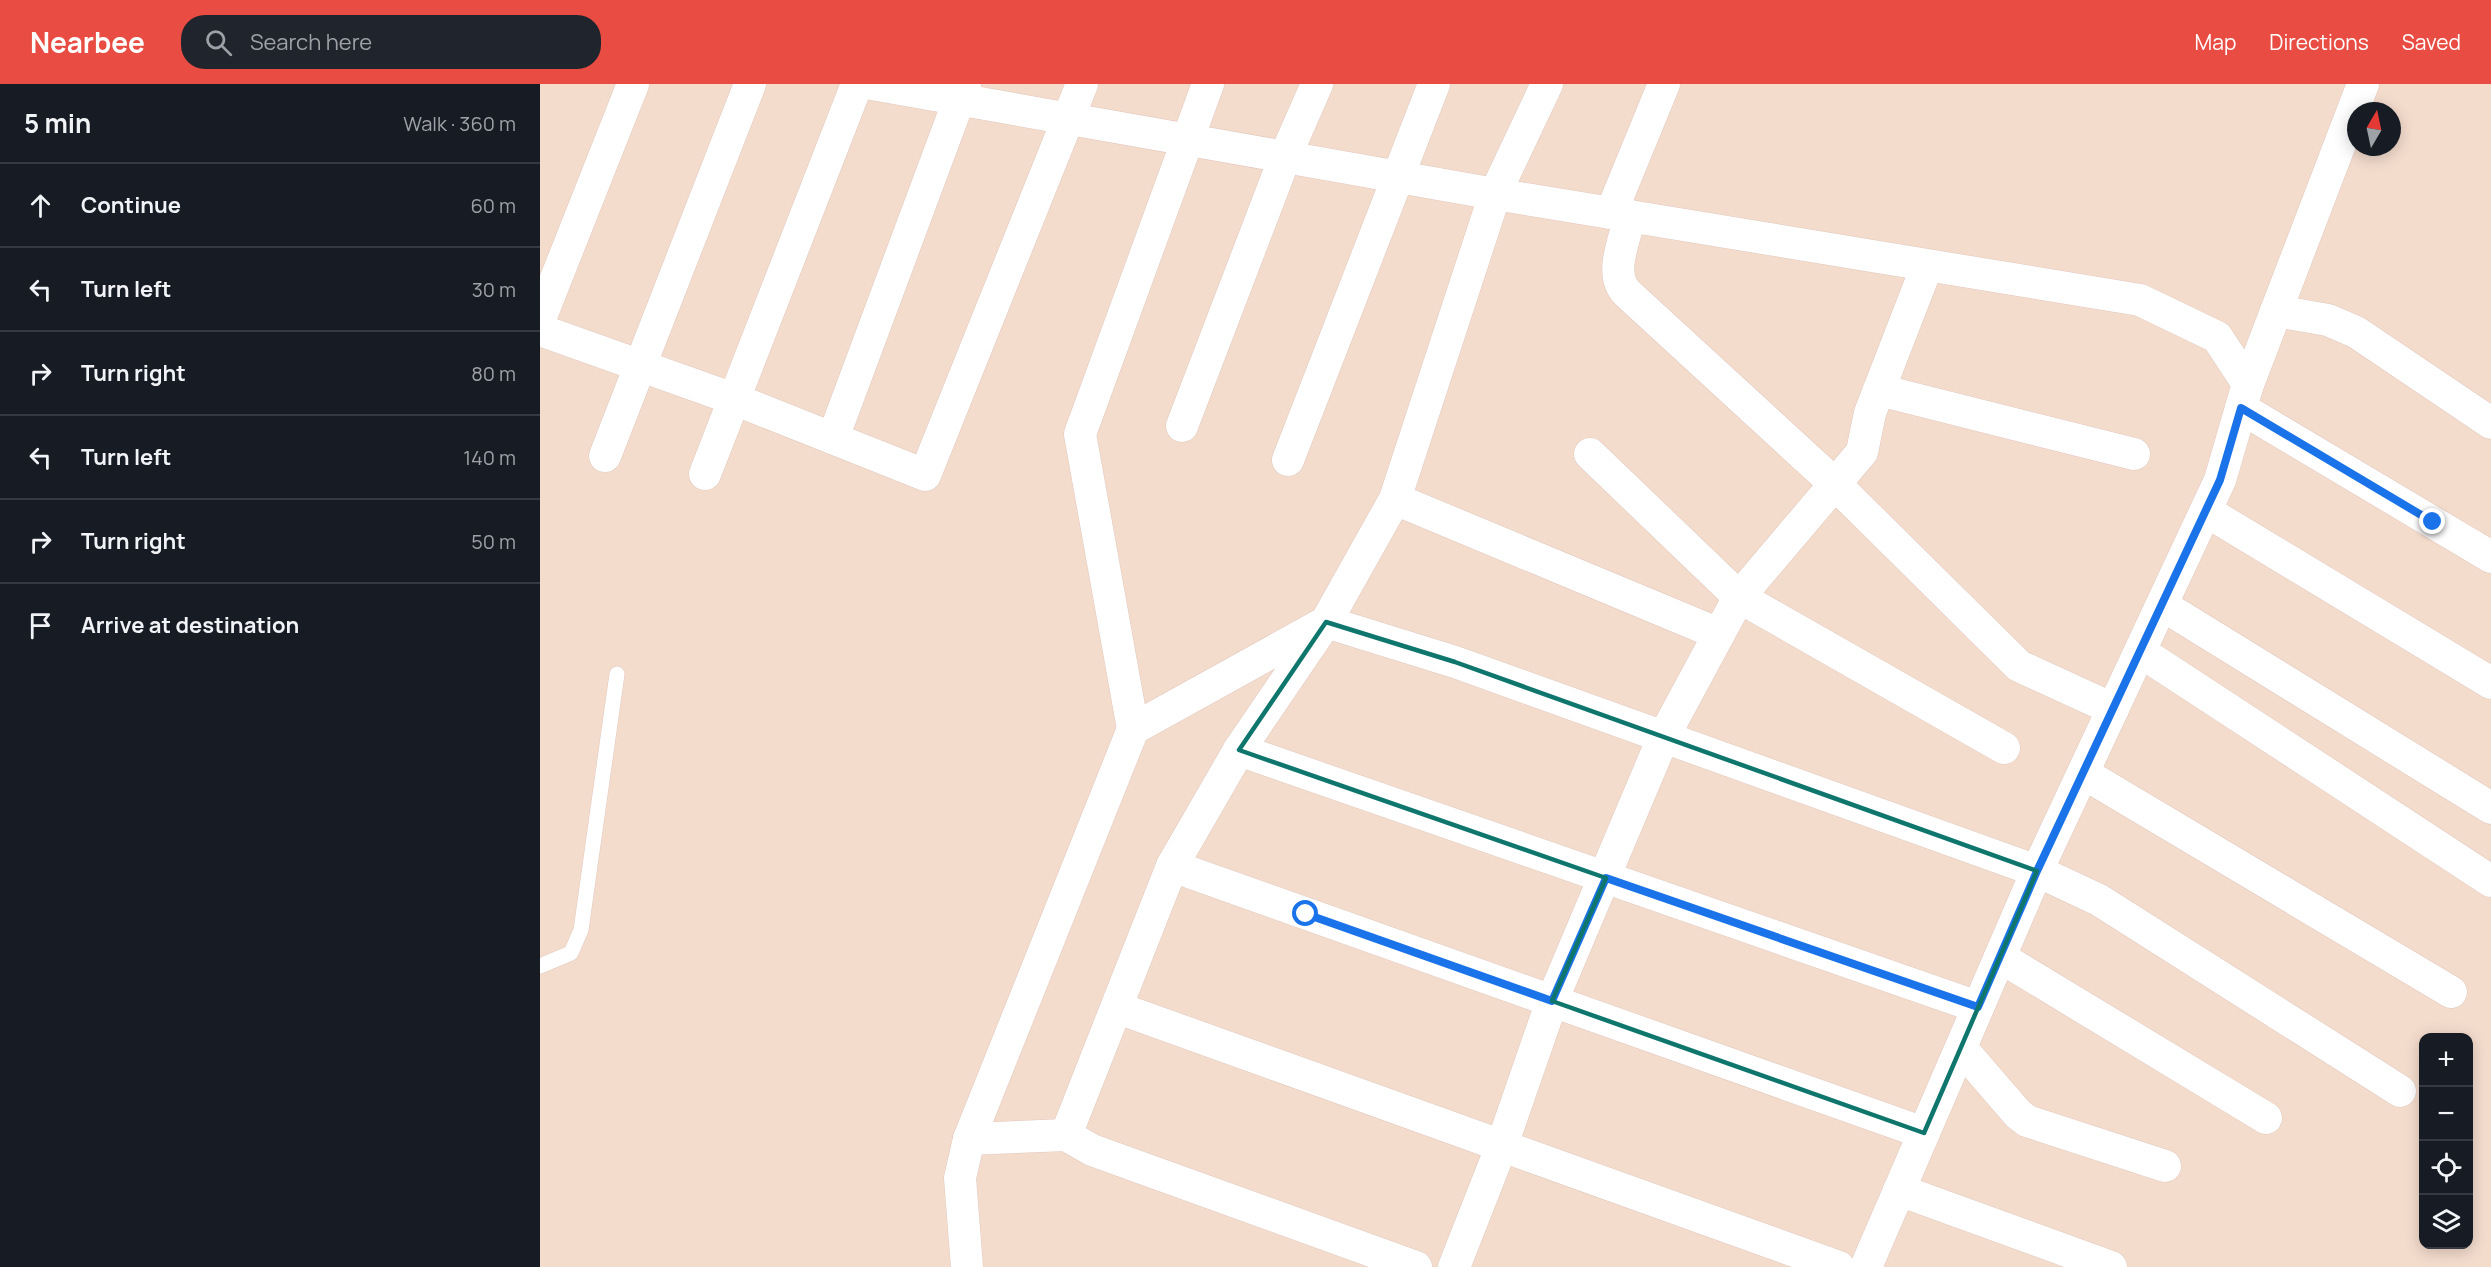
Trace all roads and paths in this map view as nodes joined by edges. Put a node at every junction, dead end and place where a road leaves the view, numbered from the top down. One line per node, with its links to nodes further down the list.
1 (633, 84): 21 (street)
2 (750, 84): 23 (street)
3 (857, 84): 26 (street)
4 (872, 84): 12 (street)
5 (1082, 84): 13 (street)
6 (1208, 84): 14 (street)
7 (1317, 84): 15 (street)
8 (1434, 84): 16 (street)
9 (1547, 84): 17 (street)
10 (1664, 84): 18 (street)
11 (2363, 84): 20 (street)
12 (962, 92): 13 (street); 29 (street)
13 (1067, 119): 14 (street); 29 (street)
14 (1186, 140): 15 (street); 47 (street)
15 (1285, 157): 16 (street); 28 (street)
16 (1398, 176): 17 (street); 33 (street)
17 (1496, 194): 18 (street); 36 (street)
18 (1620, 215): 19 (street); 35 (street)
19 (1927, 266): 24 (street); 25 (street)
20 (2276, 311): 25 (street); 27 (street)
21 (540, 319)
22 (540, 330): 23 (street)
23 (640, 365): 26 (street); 32 (street)
24 (1879, 390): 31 (street); 35 (street)
25 (2244, 397): 37 (street); 38 (street)
26 (734, 399): 29 (street); 34 (street)
27 (2491, 423)
28 (1182, 426)
29 (834, 438)
30 (1590, 454): 39 (street)
31 (2134, 454)
32 (605, 456)
33 (1288, 459)
34 (705, 474)
35 (1835, 484): 39 (street); 46 (street)
36 (1395, 499): 41 (street); 42 (street)
37 (2205, 511): 40 (street); 45 (street)
38 (2491, 556)
39 (1739, 597): 42 (street); 49 (street)
40 (2162, 605): 43 (street); 52 (street)
41 (1326, 622): 47 (street); 48 (street); 50 (street)
42 (1719, 634): 48 (street)
43 (2141, 652): 46 (street); 56 (street)
44 (617, 674): 58 (lane)
45 (2491, 683)
46 (2113, 709): 51 (street)
47 (1133, 729): 68 (street)
48 (1664, 738): 54 (street); 55 (street)
49 (2004, 748)
50 (1239, 750): 53 (street); 55 (street)
51 (2083, 773): 54 (street); 59 (street)
52 (2491, 808)
53 (1172, 866): 60 (street); 62 (street)
54 (2037, 871): 57 (street); 64 (street)
55 (1606, 878): 60 (street); 61 (street)
56 (2491, 881)
57 (2000, 957): 61 (street); 65 (street)
58 (540, 966)
59 (2451, 992)
60 (1552, 1001): 66 (street); 69 (street)
61 (1978, 1007): 63 (street)
62 (1118, 1008): 67 (street); 69 (street)
63 (1961, 1048): 66 (street); 70 (street)
64 (2400, 1091)
65 (2266, 1118)
66 (1924, 1133): 71 (street)
67 (1066, 1135): 68 (street); 73 (street)
68 (969, 1139): 72 (street)
69 (1502, 1145): 74 (street); 75 (street)
70 (2165, 1167)
71 (1899, 1190): 76 (street); 77 (street)
72 (967, 1267)
73 (1416, 1267)
74 (1454, 1267)
75 (1839, 1267)
76 (1866, 1267)
77 (2111, 1267)

